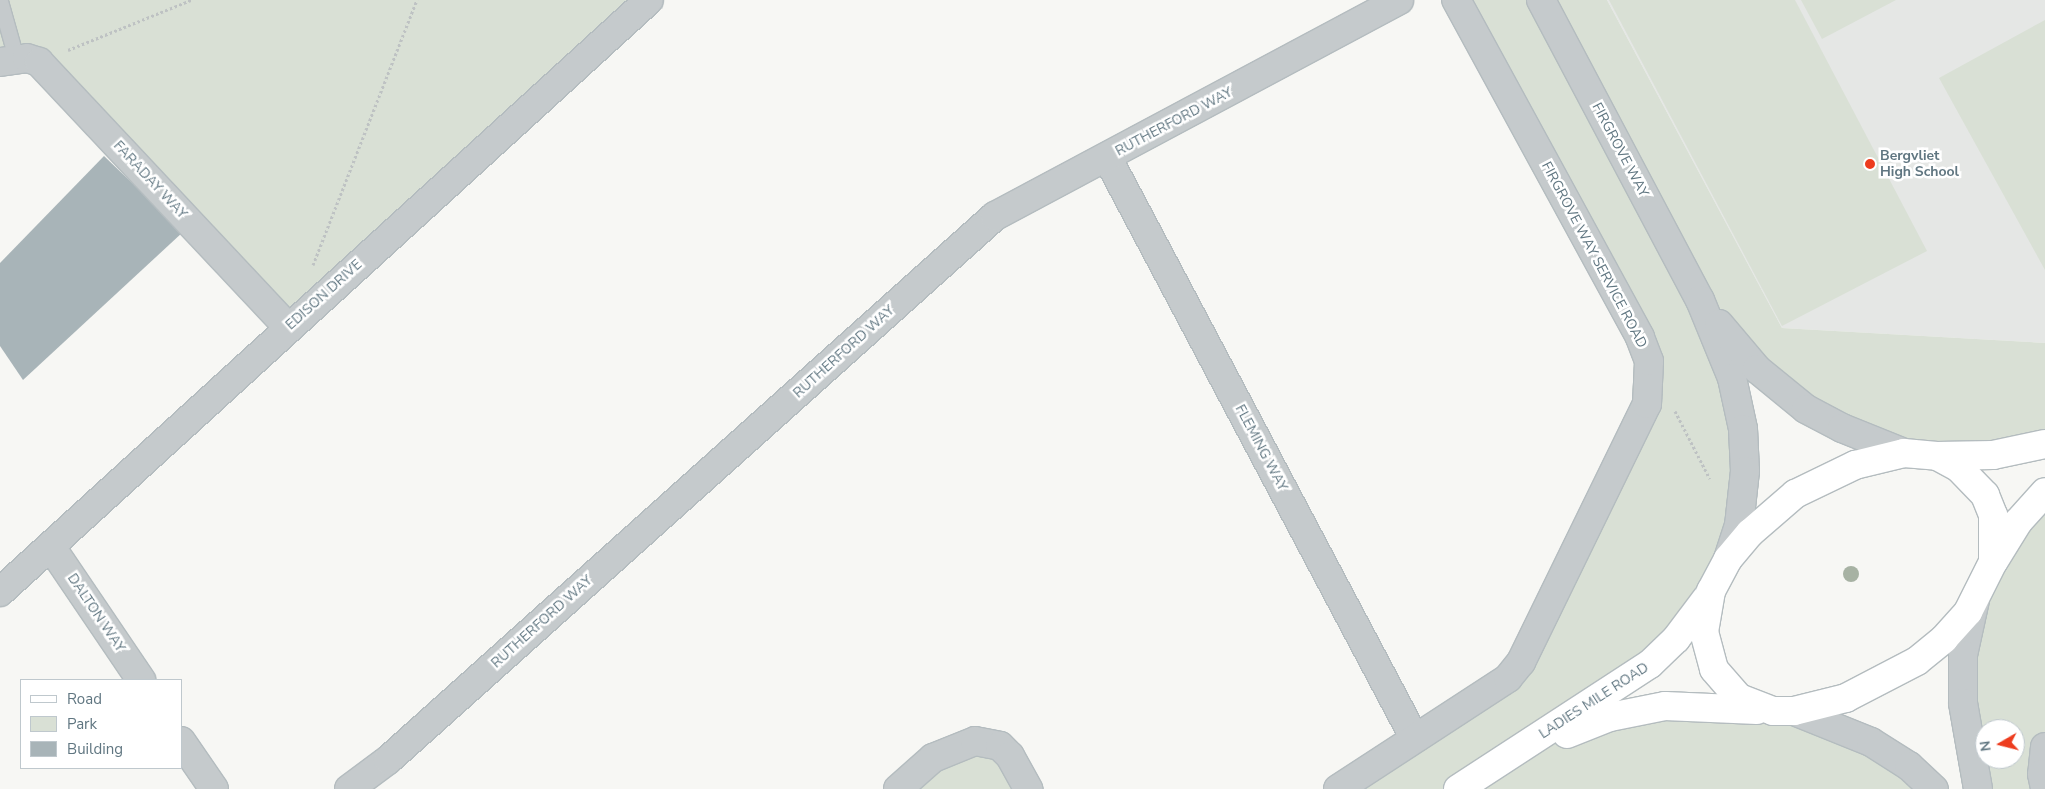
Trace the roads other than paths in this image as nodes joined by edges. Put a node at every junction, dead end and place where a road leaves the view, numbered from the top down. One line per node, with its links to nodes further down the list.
1 (650, 0): 9 (street, EDISON DRIVE)
2 (1398, 0): 7 (street, RUTHERFORD WAY)
3 (1456, 0): 22 (street, FIRGROVE WAY SERVICE ROAD)
4 (1541, 0): 8 (street, FIRGROVE WAY)
5 (0, 1): 6 (lane)
6 (18, 61): 9 (street, FARADAY WAY)
7 (1107, 157): 22 (street, FLEMING WAY); 28 (street, RUTHERFORD WAY)
8 (1700, 300): 11 (street, FIRGROVE WAY); 15 (street, FIRGROVE WAY)
9 (288, 328): 14 (street, EDISON DRIVE)
10 (2045, 444): 12 (main road)
11 (1904, 452): 12 (main road); 15 (main road)
12 (1936, 456): 16 (main road)
13 (2045, 492): 16 (main road)
14 (51, 546): 18 (street, EDISON DRIVE); 20 (street, DALTON WAY)
15 (1728, 559): 17 (main road)
16 (1993, 562): 19 (main road, LADIES MILE ROAD)
17 (1711, 591): 21 (main road); 25 (main road, LADIES MILE ROAD)
18 (0, 592)
19 (1976, 599): 21 (main road, LADIES MILE ROAD); 34 (street)
20 (140, 679)
21 (1784, 711): 25 (main road, LADIES MILE ROAD); 33 (street)
22 (1415, 739): 31 (street, FIRGROVE WAY SERVICE ROAD)
23 (182, 742): 27 (street)
24 (2045, 747): 26 (street)
25 (1507, 757): 32 (main road, LADIES MILE ROAD)
26 (2045, 788)
27 (214, 789)
28 (349, 789)
29 (898, 789): 30 (street)
30 (1028, 789)
31 (1338, 789)
32 (1458, 789)
33 (1934, 789)
34 (1978, 789)

